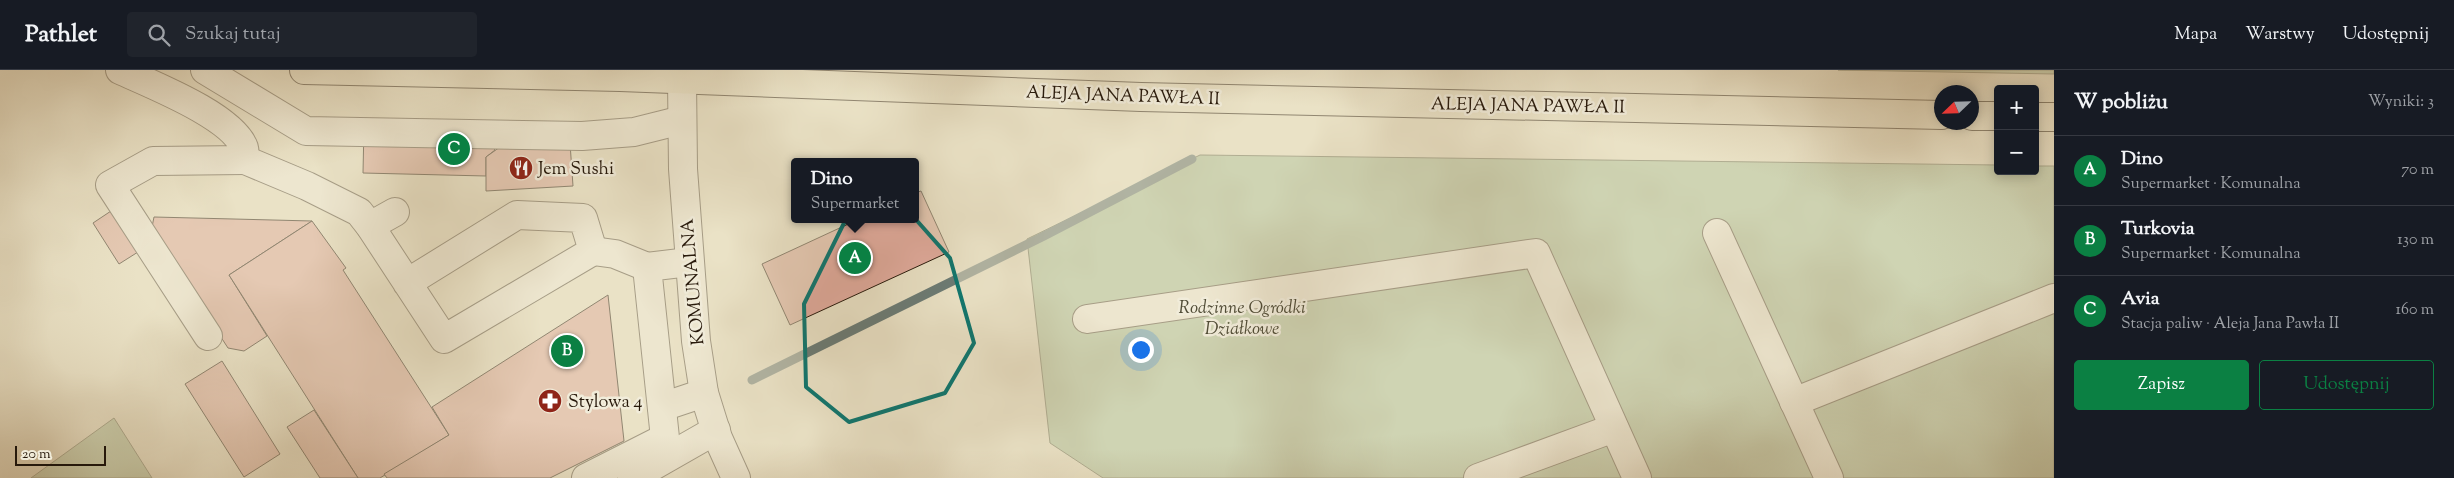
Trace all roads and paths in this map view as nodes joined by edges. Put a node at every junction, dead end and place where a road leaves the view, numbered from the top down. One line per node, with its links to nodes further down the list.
1 (120, 70): 11 (street)
2 (205, 70): 10 (street)
3 (304, 70): 4 (main road, ALEJA JANA PAWŁA II)
4 (682, 80): 5 (main road, ALEJA JANA PAWŁA II); 10 (street, KOMUNALNA)
5 (1934, 115)
6 (1979, 116): 7 (main road)
7 (1994, 116)
8 (2039, 117): 9 (main road)
9 (2054, 118)
10 (682, 120): 16 (street, KOMUNALNA)
11 (245, 160): 13 (street); 21 (street)
12 (395, 212): 13 (street)
13 (370, 226): 18 (street)
14 (1717, 233): 23 (street)
15 (593, 251): 17 (street); 18 (street); 18 (street)
16 (689, 262): 17 (street); 22 (street, KOMUNALNA)
17 (648, 267): 24 (street)
18 (407, 283)
19 (2054, 298): 23 (street)
20 (1087, 318): 25 (street)
21 (208, 336)
22 (704, 393): 24 (street); 26 (street, KOMUNALNA)
23 (1794, 402): 32 (street)
24 (662, 407): 27 (street)
25 (1614, 428): 30 (street); 31 (street)
26 (716, 430): 28 (street); 29 (street, KOMUNALNA)
27 (586, 478)
28 (632, 478)
29 (736, 478)
30 (1478, 478)
31 (1636, 478)
32 (1829, 478)

